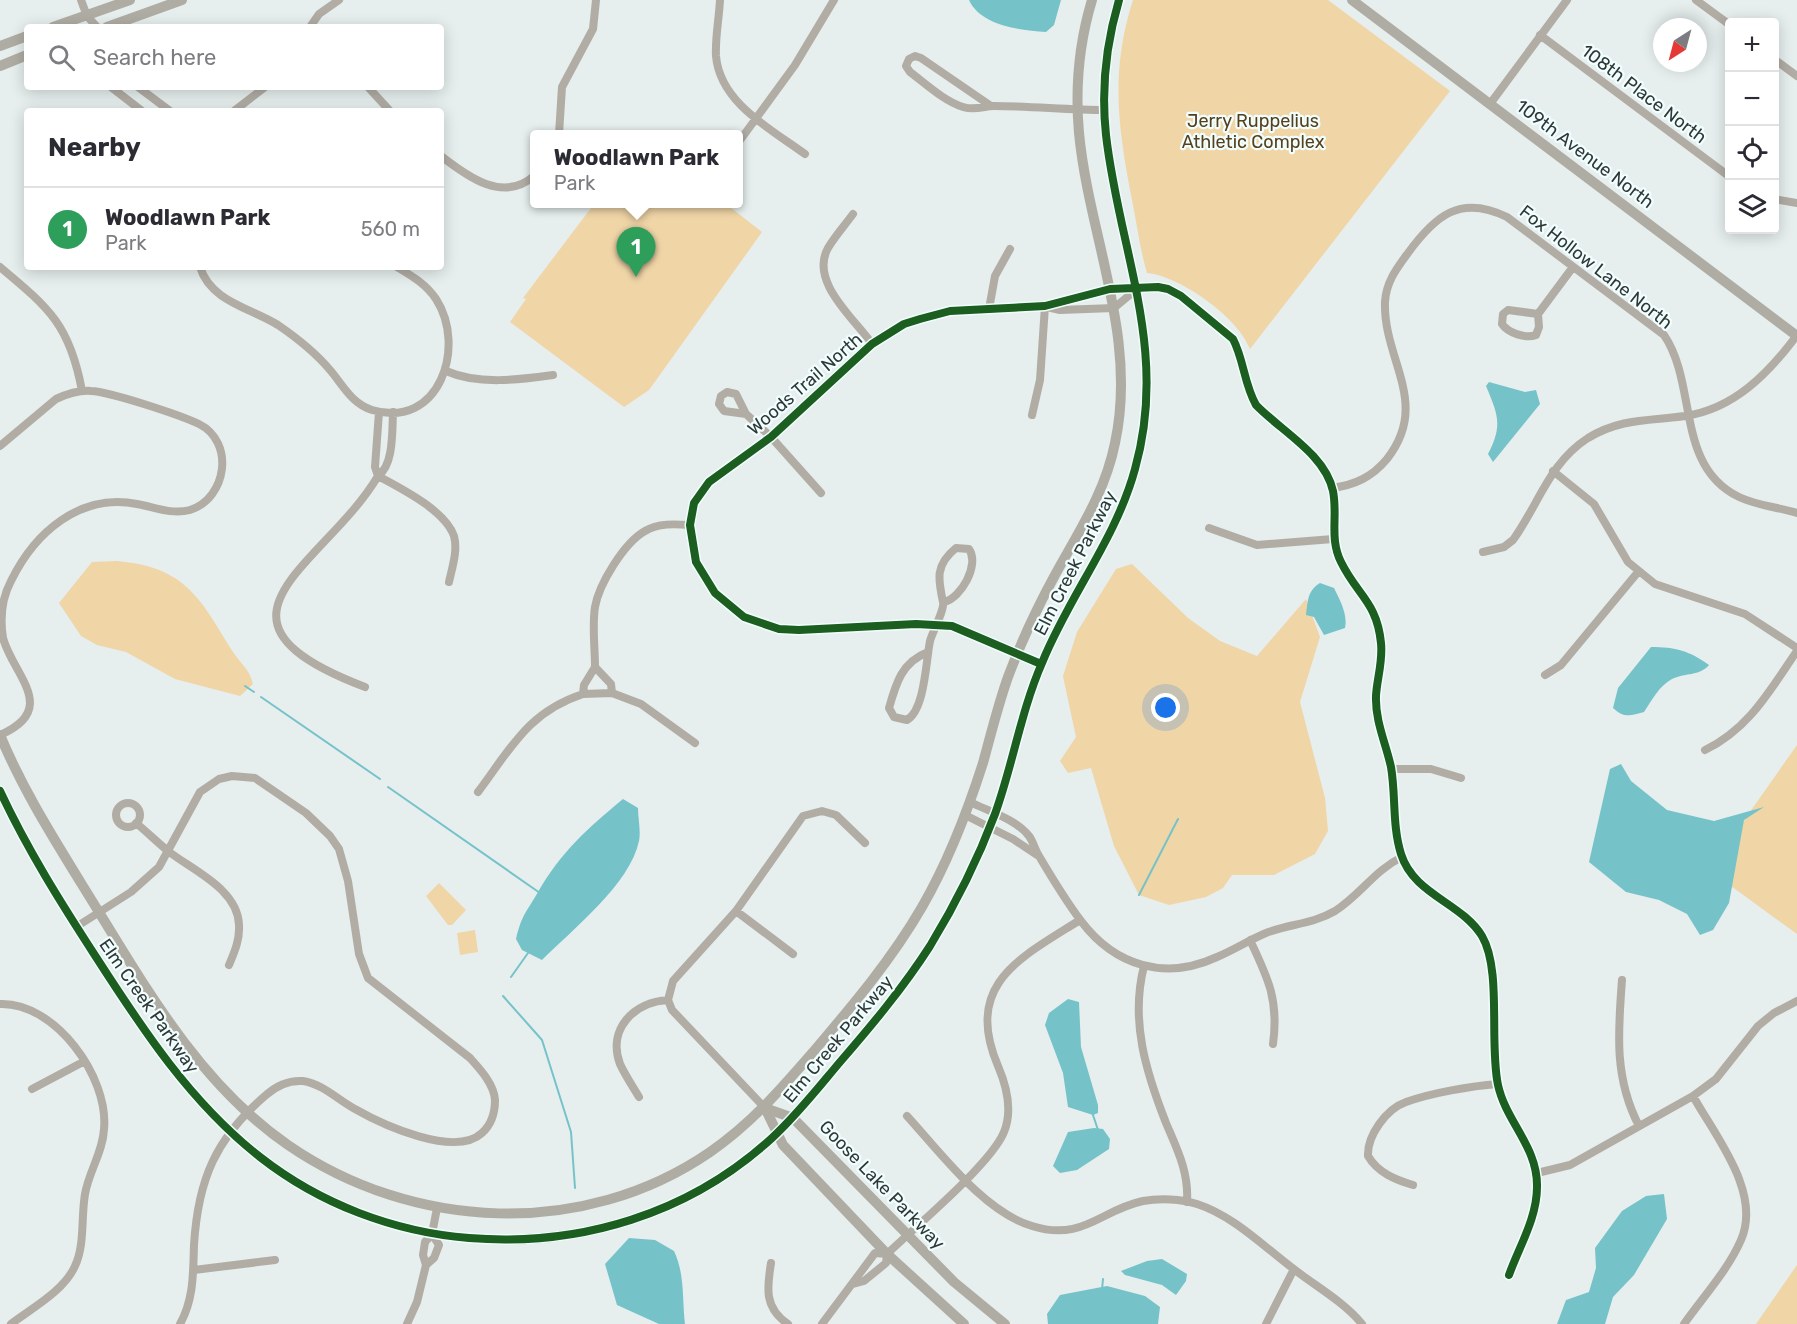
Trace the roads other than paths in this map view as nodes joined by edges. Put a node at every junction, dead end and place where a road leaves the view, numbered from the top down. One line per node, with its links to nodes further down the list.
1 (81, 0): 14 (street)
2 (130, 0): 14 (street)
3 (182, 0): 15 (street)
4 (339, 0): 16 (street)
5 (596, 0): 37 (street)
6 (720, 0): 36 (street)
7 (834, 0): 36 (street)
8 (1092, 0): 34 (street, Elm Creek Parkway)
9 (1119, 0): 35 (street, Elm Creek Parkway)
10 (1352, 0): 28 (street, 109th Avenue North)
11 (1567, 0): 17 (street)
12 (1696, 0): 13 (street)
13 (1725, 21)
14 (86, 22)
15 (115, 24)
16 (312, 24)
17 (1540, 35): 28 (street); 41 (street, 108th Place North)
18 (24, 37): 19 (street)
19 (0, 46)
20 (24, 56): 22 (street)
21 (1779, 63): 23 (street)
22 (0, 66)
23 (1796, 75)
24 (115, 90): 30 (street)
25 (142, 90): 31 (street)
26 (261, 90): 32 (street)
27 (371, 90): 33 (street)
28 (1490, 104): 57 (street, 109th Avenue North)
29 (991, 105): 29 (street); 34 (street)
30 (138, 108)
31 (166, 108)
32 (238, 108)
33 (387, 108)
34 (1077, 110): 35 (street); 52 (street, Elm Creek Parkway)
35 (1105, 110): 51 (street, Elm Creek Parkway)
36 (756, 118): 38 (street); 39 (street)
37 (559, 130)
38 (743, 137)
39 (805, 154)
40 (444, 158): 42 (street)
41 (1725, 173)
42 (530, 179)
43 (1779, 200): 44 (street)
44 (1797, 203)
45 (854, 214): 58 (street)
46 (1010, 249): 55 (street)
47 (0, 267): 61 (street)
48 (1573, 267): 56 (street); 66 (street, Fox Hollow Lane North); 71 (street, Fox Hollow Lane North)
49 (201, 270): 62 (street)
50 (402, 270): 59 (street)
51 (1138, 288): 52 (street, Woods Trail North); 54 (street); 71 (street, Woods Trail North); 85 (street, Elm Creek Parkway)
52 (1110, 289): 53 (street, Woods Trail North); 54 (street, Elm Creek Parkway)
53 (1045, 306): 54 (street, Woods Trail North); 55 (street, Woods Trail North); 65 (street)
54 (1114, 308): 84 (street, Elm Creek Parkway)
55 (989, 309): 58 (street, Woods Trail North)
56 (1538, 314): 56 (street)
57 (1797, 336): 66 (street)
58 (872, 344): 67 (street, Woods Trail North)
59 (446, 371): 60 (street); 63 (street)
60 (553, 375)
61 (82, 391): 68 (street); 91 (street)
62 (379, 412): 63 (street); 70 (street)
63 (393, 412): 70 (street)
64 (746, 414): 67 (street)
65 (1032, 415)
66 (1688, 415): 69 (street); 73 (street, Fox Hollow Lane North)
67 (771, 437): 72 (street); 74 (street, Woods Trail North)
68 (0, 446)
69 (1553, 471): 77 (street); 78 (street)
70 (378, 476): 79 (street); 88 (street)
71 (1332, 488): 76 (street)
72 (821, 493)
73 (1797, 513)
74 (690, 525): 81 (street, Woods Trail North); 86 (street)
75 (1209, 528): 76 (street)
76 (1333, 539): 94 (street)
77 (1483, 552)
78 (1638, 572): 82 (street); 87 (street)
79 (449, 582)
80 (944, 602): 80 (street); 81 (street)
81 (936, 624): 83 (street); 84 (street, Woods Trail North)
82 (1797, 650): 93 (street)
83 (928, 652): 83 (street)
84 (1018, 652): 85 (street, Woods Trail North); 98 (street, Elm Creek Parkway)
85 (1041, 664): 99 (street, Elm Creek Parkway)
86 (595, 667): 89 (street); 90 (street)
87 (1545, 675)
88 (365, 687)
89 (612, 693): 90 (street); 92 (street)
90 (584, 694): 97 (street)
91 (0, 735): 108 (street, Elm Creek Parkway)
92 (695, 742)
93 (1705, 750)
94 (1391, 769): 95 (street); 106 (street)
95 (1461, 778)
96 (0, 790): 110 (street, Elm Creek Parkway)
97 (478, 792)
98 (970, 802): 99 (street); 100 (street, Elm Creek Parkway)
99 (994, 814): 102 (street, Elm Creek Parkway); 105 (street)
100 (965, 815): 102 (street); 125 (street, Elm Creek Parkway)
101 (136, 823): 104 (street)
102 (989, 826): 105 (street); 128 (street, Elm Creek Parkway)
103 (865, 843): 107 (street)
104 (169, 852): 108 (street); 113 (street); 126 (street)
105 (1038, 855): 109 (street)
106 (1402, 857): 111 (street); 121 (street)
107 (736, 911): 112 (street); 116 (street)
108 (98, 912): 110 (street); 126 (street, Elm Creek Parkway)
109 (1080, 920): 114 (street); 133 (street)
110 (76, 927): 130 (street, Elm Creek Parkway)
111 (1250, 940): 114 (street); 119 (street)
112 (793, 954)
113 (229, 965)
114 (1144, 966): 135 (street)
115 (1622, 980): 129 (street)
116 (668, 1000): 124 (street); 125 (street)
117 (1797, 1001): 123 (street)
118 (0, 1004): 120 (street)
119 (1273, 1044)
120 (83, 1062): 122 (street); 147 (street)
121 (1498, 1084): 132 (street); 134 (street)
122 (32, 1089)
123 (1693, 1096): 129 (street); 156 (street)
124 (639, 1097)
125 (765, 1108): 128 (street, Goose Lake Parkway); 131 (street); 136 (street, Elm Creek Parkway)
126 (249, 1113): 130 (street); 136 (street, Elm Creek Parkway)
127 (907, 1116): 133 (street)
128 (793, 1118): 131 (street, Elm Creek Parkway); 138 (street, Goose Lake Parkway)
129 (1639, 1126): 132 (street)
130 (230, 1132): 137 (street, Elm Creek Parkway); 144 (street)
131 (775, 1135): 137 (street, Elm Creek Parkway); 139 (street)
132 (1537, 1173): 145 (street)
133 (966, 1178): 135 (street); 138 (street)
134 (1413, 1185)
135 (1187, 1202): 143 (street)
136 (437, 1208): 137 (street)
137 (432, 1234): 142 (street); 142 (street)
138 (907, 1235): 139 (street); 153 (street, Goose Lake Parkway)
139 (887, 1254): 146 (street); 146 (street); 152 (street)
140 (275, 1260): 144 (street)
141 (771, 1263): 150 (street)
142 (426, 1265): 149 (street)
143 (1294, 1269): 154 (street); 155 (street)
144 (194, 1270): 148 (street)
145 (1509, 1275)
146 (853, 1284): 151 (street)
147 (11, 1324)
148 (180, 1324)
149 (407, 1324)
150 (788, 1324)
151 (822, 1324)
152 (964, 1324)
153 (1005, 1324)
154 (1266, 1324)
155 (1362, 1324)
156 (1684, 1324)

